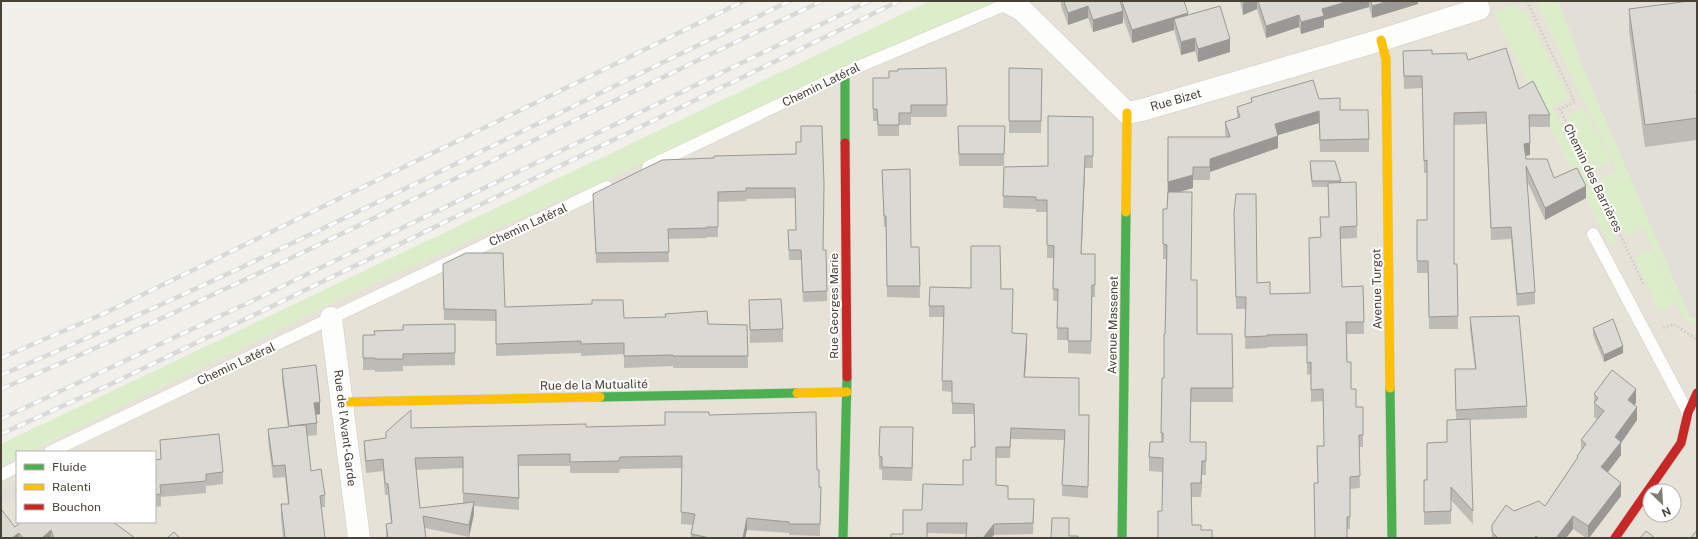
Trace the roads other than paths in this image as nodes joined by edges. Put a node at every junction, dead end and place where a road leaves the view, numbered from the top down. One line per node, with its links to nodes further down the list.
1 (1009, 2): 4 (lane, Chemin Latéral); 5 (street)
2 (1479, 10): 3 (street, Rue Bizet)
3 (1381, 40): 5 (street, Rue Bizet); 22 (street, Avenue Turgot)
4 (845, 74): 6 (lane, Chemin Latéral); 10 (street, Rue Georges Marie)
5 (1127, 113): 21 (street, Avenue Massenet)
6 (634, 174)
7 (620, 181): 9 (lane, Chemin Latéral)
8 (1593, 234): 13 (lane, Chemin des Barrières)
9 (331, 318): 12 (street, Rue de l'Avant-Garde); 16 (lane, Chemin Latéral)
10 (847, 392): 12 (street, Rue de la Mutualité); 20 (street, Rue Georges Marie)
11 (1697, 393): 13 (street)
12 (342, 402): 19 (street, Rue de l'Avant-Garde)
13 (1688, 413): 15 (street)
14 (1692, 433): 15 (street)
15 (1681, 443): 23 (street)
16 (52, 451)
17 (16, 468): 18 (lane)
18 (1, 475)
19 (359, 538)
20 (843, 538)
21 (1122, 538)
22 (1392, 538)
23 (1615, 538)

